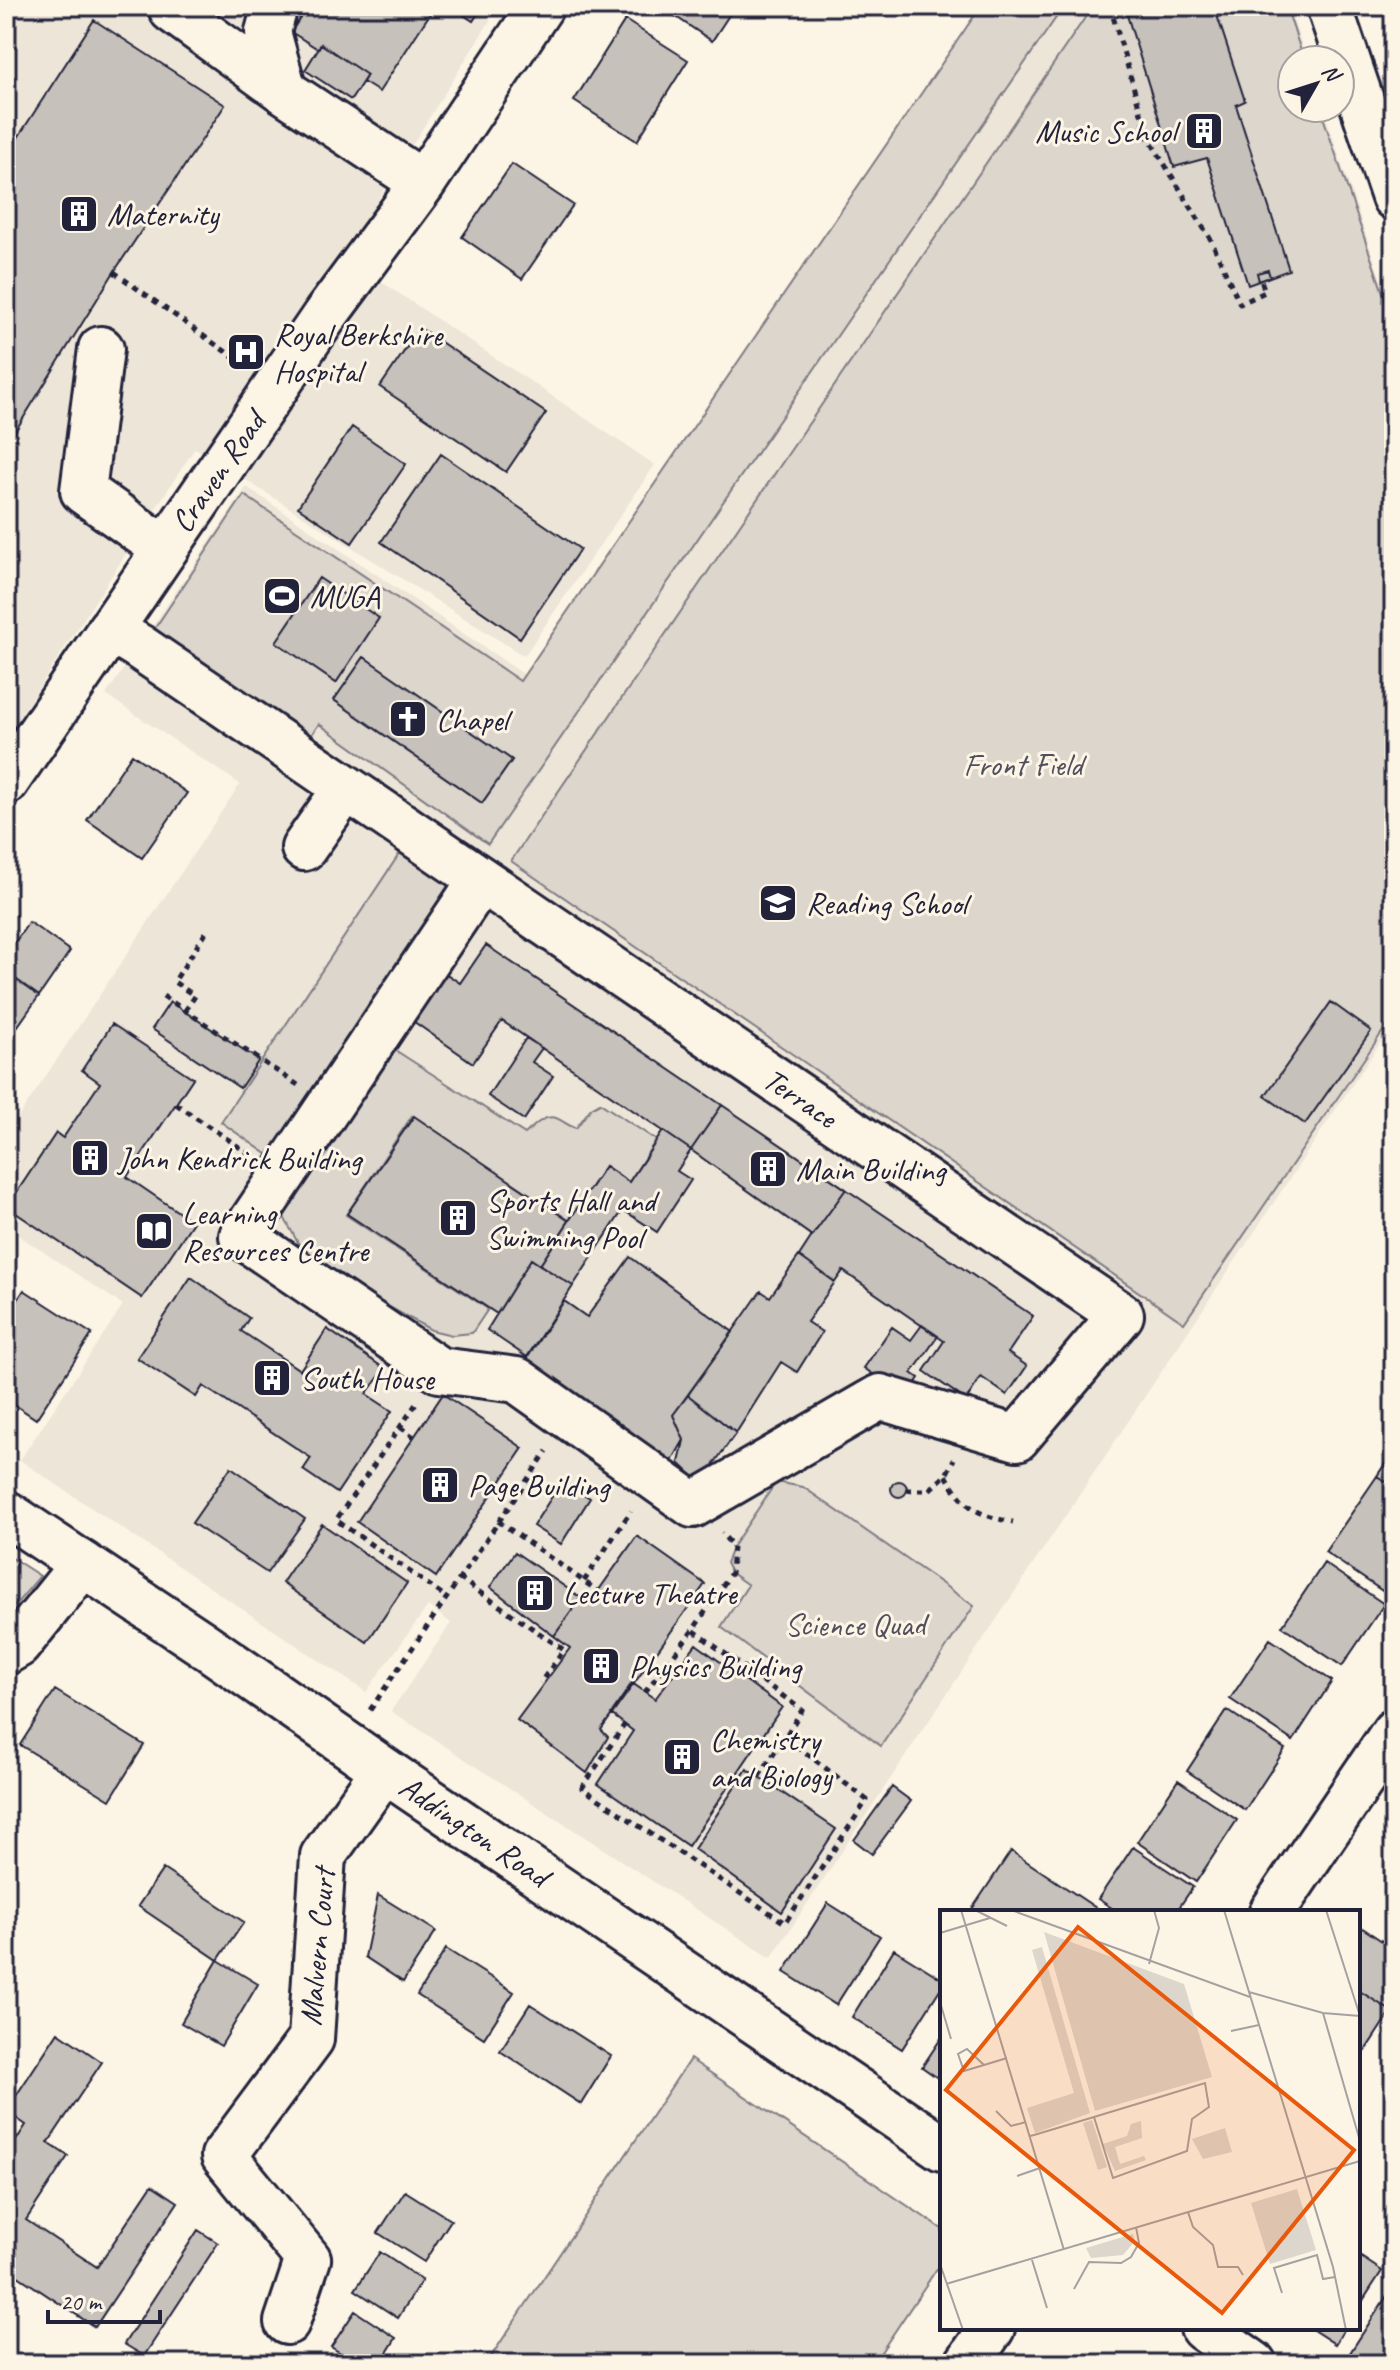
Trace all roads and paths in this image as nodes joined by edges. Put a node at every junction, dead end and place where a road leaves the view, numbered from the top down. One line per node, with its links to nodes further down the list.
1 (175, 6): 6 (street)
2 (275, 6): 6 (street)
3 (541, 6): 7 (street, Craven Road)
4 (1110, 6): 10 (path)
5 (1329, 6): 8 (street)
6 (284, 91): 7 (street)
7 (423, 183): 13 (street, Craven Road)
8 (1394, 197)
9 (114, 272): 12 (path)
10 (1261, 280)
11 (101, 349): 13 (street)
12 (244, 365)
13 (165, 549): 14 (street, Craven Road)
14 (110, 629): 15 (street, Craven Road); 16 (street, Terrace)
15 (6, 782)
16 (346, 788): 17 (street); 18 (street, Terrace)
17 (304, 848)
18 (481, 880): 23 (street); 28 (street, Terrace)
19 (206, 932): 21 (path)
20 (163, 996): 21 (path)
21 (185, 1011): 23 (path)
22 (176, 1104): 24 (path)
23 (329, 1105): 24 (street)
24 (282, 1176): 25 (street)
25 (439, 1370): 26 (street); 27 (path)
26 (570, 1418): 32 (street); 35 (path)
27 (400, 1427): 29 (path); 38 (path)
28 (980, 1427): 30 (path); 32 (street)
29 (414, 1437)
30 (946, 1475): 31 (path); 36 (path)
31 (906, 1490)
32 (693, 1505): 44 (path)
33 (630, 1512): 41 (path)
34 (6, 1513): 39 (street, Addington Road)
35 (498, 1521): 40 (path); 41 (path)
36 (1013, 1522)
37 (393, 1547): 38 (path)
38 (387, 1556): 43 (path)
39 (83, 1564): 45 (street); 51 (street, Addington Road)
40 (459, 1578): 43 (path); 46 (path)
41 (584, 1581): 42 (path)
42 (599, 1592)
43 (446, 1597): 51 (path)
44 (693, 1630): 47 (path); 50 (path)
45 (6, 1652)
46 (540, 1683)
47 (645, 1692)
48 (625, 1724): 50 (path)
49 (1394, 1732): 54 (street)
50 (785, 1737): 53 (path)
51 (347, 1744): 52 (street, Addington Road)
52 (384, 1770): 55 (street, Addington Road); 56 (street, Malvern Court)
53 (759, 1776)
54 (1273, 1910)
55 (940, 2147)
56 (287, 2322)
57 (991, 2330): 59 (street)
58 (1206, 2330): 60 (street)
59 (967, 2364)
60 (1254, 2364)

